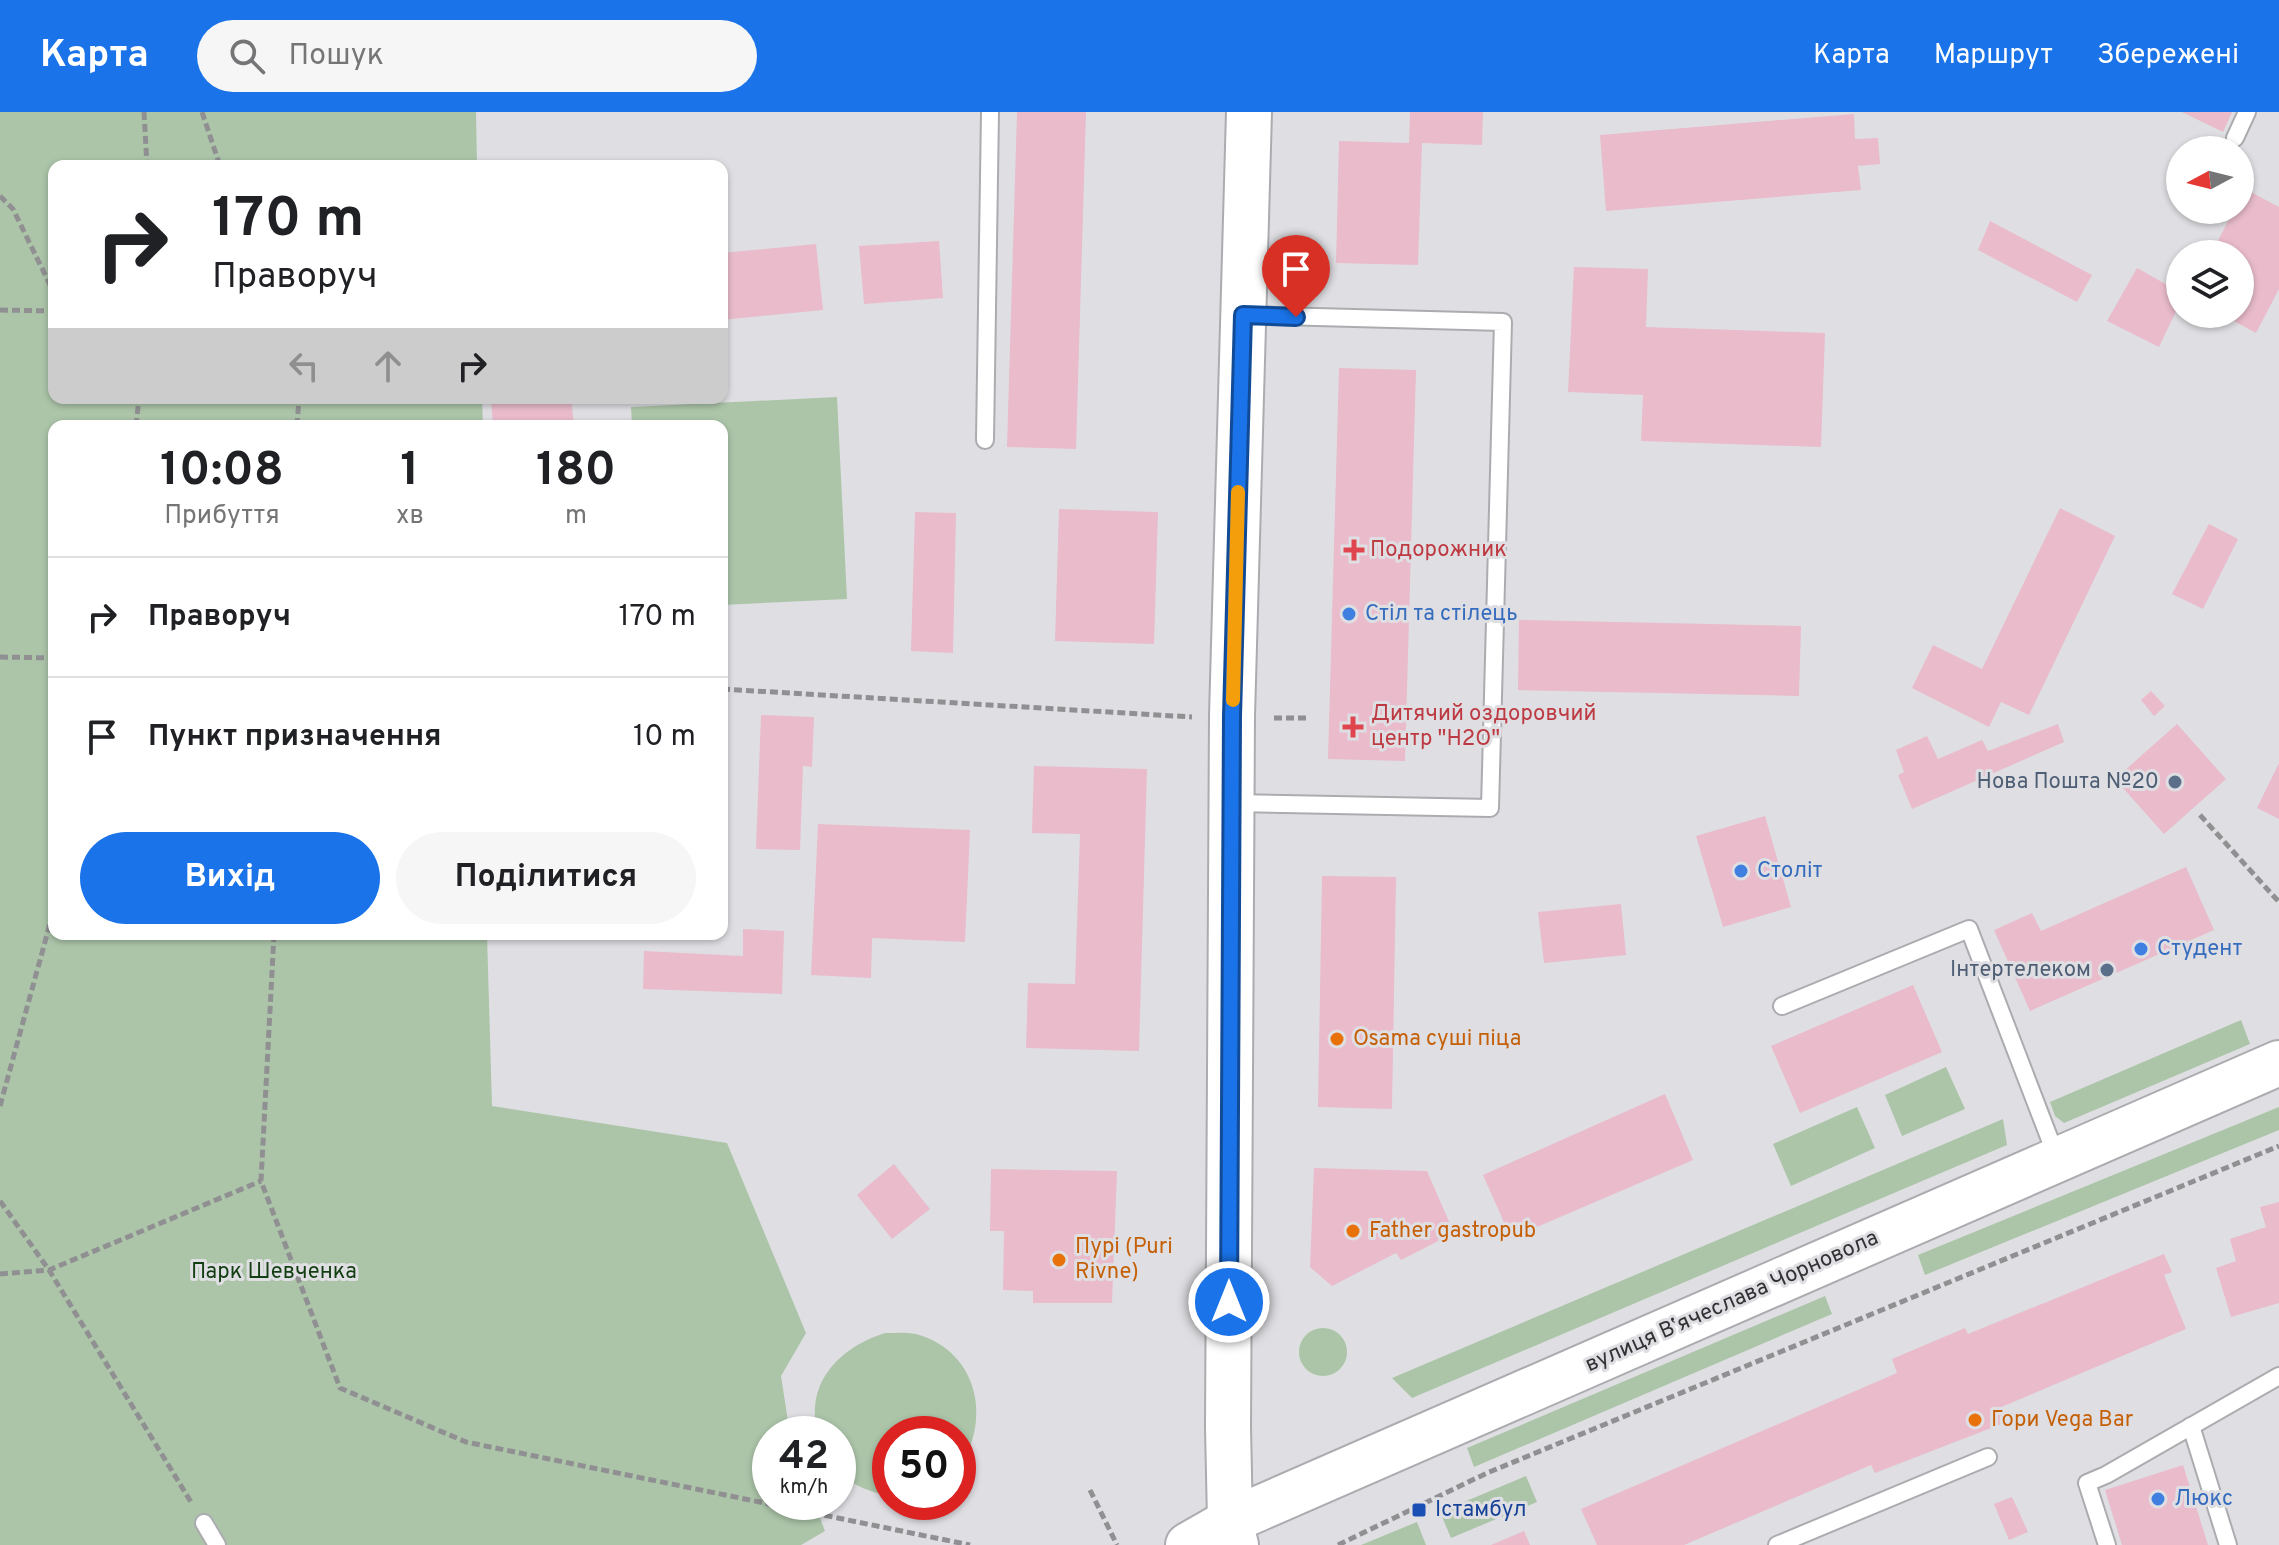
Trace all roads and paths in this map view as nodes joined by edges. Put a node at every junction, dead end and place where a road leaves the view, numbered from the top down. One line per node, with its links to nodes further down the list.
1 (144, 112): 7 (path)
2 (202, 112): 8 (path)
3 (990, 112): 14 (lane)
4 (1249, 112): 13 (main road)
5 (2247, 112): 6 (lane)
6 (2236, 136)
7 (147, 160)
8 (218, 160)
9 (0, 196): 10 (path)
10 (48, 281)
11 (0, 310): 12 (path)
12 (48, 311)
13 (1243, 315): 18 (main road); 20 (lane)
14 (985, 440)
15 (0, 657): 16 (path)
16 (48, 658)
17 (728, 689): 18 (path)
18 (1232, 716): 19 (path); 20 (main road)
19 (1308, 718)
20 (1231, 803): 39 (main road)
21 (2200, 815): 22 (path)
22 (2279, 902)
23 (48, 931): 27 (path)
24 (274, 940): 30 (path)
25 (1782, 1006): 29 (lane)
26 (2279, 1063): 29 (main road, вулиця Вʼячеслава Чорновола)
27 (0, 1106)
28 (2279, 1146): 44 (path)
29 (2057, 1160): 39 (main road, вулиця Вʼячеслава Чорновола)
30 (261, 1181): 32 (path); 41 (path)
31 (0, 1201): 32 (path)
32 (49, 1270): 33 (path); 38 (path)
33 (0, 1274)
34 (2279, 1376): 35 (lane)
35 (2191, 1426): 46 (lane); 47 (lane)
36 (1988, 1457): 45 (lane)
37 (1090, 1490): 42 (path)
38 (204, 1523): 40 (lane)
39 (1233, 1533): 43 (main road, вулиця Вʼячеслава Чорновола)
40 (217, 1545)
41 (970, 1545)
42 (1117, 1545)
43 (1188, 1545)
44 (1338, 1545)
45 (1777, 1545)
46 (2107, 1545)
47 (2228, 1545)

